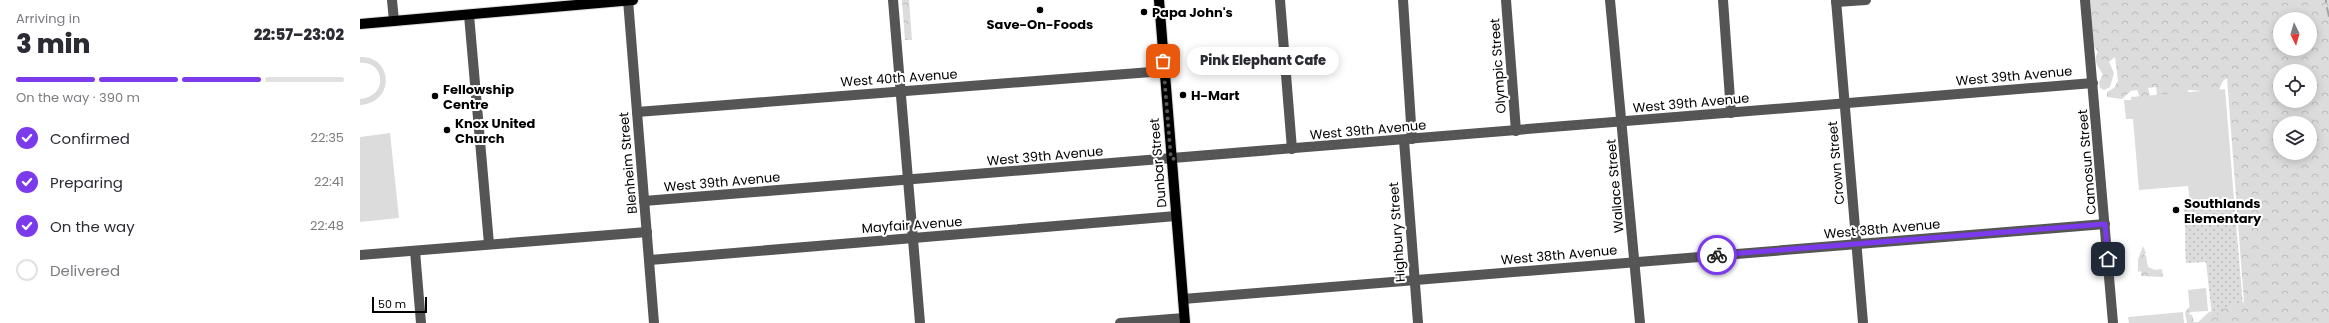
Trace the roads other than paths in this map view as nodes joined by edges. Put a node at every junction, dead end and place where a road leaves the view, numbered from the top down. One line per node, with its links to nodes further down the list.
1 (392, 0): 15 (street)
2 (628, 0): 3 (main road); 14 (main road); 21 (street, Blenheim Street)
3 (633, 0)
4 (893, 0): 19 (street)
5 (1159, 0): 17 (main road, Dunbar Street)
6 (1280, 0): 26 (street)
7 (1403, 0): 25 (street, Highbury Street)
8 (1506, 0): 24 (street, Olympic Street)
9 (1610, 0): 23 (street, Wallace Street)
10 (1723, 0): 22 (street)
11 (1866, 0): 13 (street)
12 (2085, 0): 18 (street, Camosun Street)
13 (1836, 1): 20 (street, Crown Street)
14 (469, 15): 15 (main road); 34 (street)
15 (394, 21): 16 (main road)
16 (360, 24)
17 (1164, 71): 19 (street, West 40th Avenue); 27 (main road, Dunbar Street)
18 (2093, 83): 20 (street, West 39th Avenue); 31 (street, Camosun Street)
19 (902, 90): 21 (street, West 40th Avenue); 28 (street)
20 (1844, 104): 22 (street, West 39th Avenue); 35 (street, Crown Street)
21 (637, 112): 29 (street, Blenheim Street)
22 (1731, 113): 23 (street, West 39th Avenue)
23 (1622, 122): 24 (street, West 39th Avenue); 39 (street, Wallace Street)
24 (1516, 131): 25 (street, West 39th Avenue)
25 (1408, 140): 26 (street, West 39th Avenue); 40 (street, Highbury Street)
26 (1292, 149): 27 (street, West 39th Avenue)
27 (1171, 159): 28 (street, West 39th Avenue); 30 (main road, Dunbar Street)
28 (909, 180): 29 (street, West 39th Avenue); 33 (street)
29 (644, 201): 32 (street, Blenheim Street)
30 (1176, 216): 33 (street, Mayfair Avenue); 41 (main road, Dunbar Street)
31 (2105, 224): 35 (street, West 38th Avenue); 50 (street, Camosun Street)
32 (647, 232): 34 (street); 38 (street, Blenheim Street)
33 (913, 238): 38 (street, Mayfair Avenue); 45 (street)
34 (489, 244): 36 (street)
35 (1857, 244): 39 (street, West 38th Avenue); 49 (street, Crown Street)
36 (415, 251): 37 (street); 43 (street)
37 (360, 255)
38 (650, 260): 44 (street, Blenheim Street)
39 (1635, 262): 40 (street, West 38th Avenue); 48 (street, Wallace Street)
40 (1413, 280): 41 (street, West 38th Avenue); 47 (street, Highbury Street)
41 (1183, 299): 42 (main road, Dunbar Street)
42 (1184, 320): 46 (street)
43 (421, 323)
44 (654, 323)
45 (920, 323)
46 (1120, 323)
47 (1418, 323)
48 (1640, 323)
49 (1863, 323)
50 (2113, 323)

